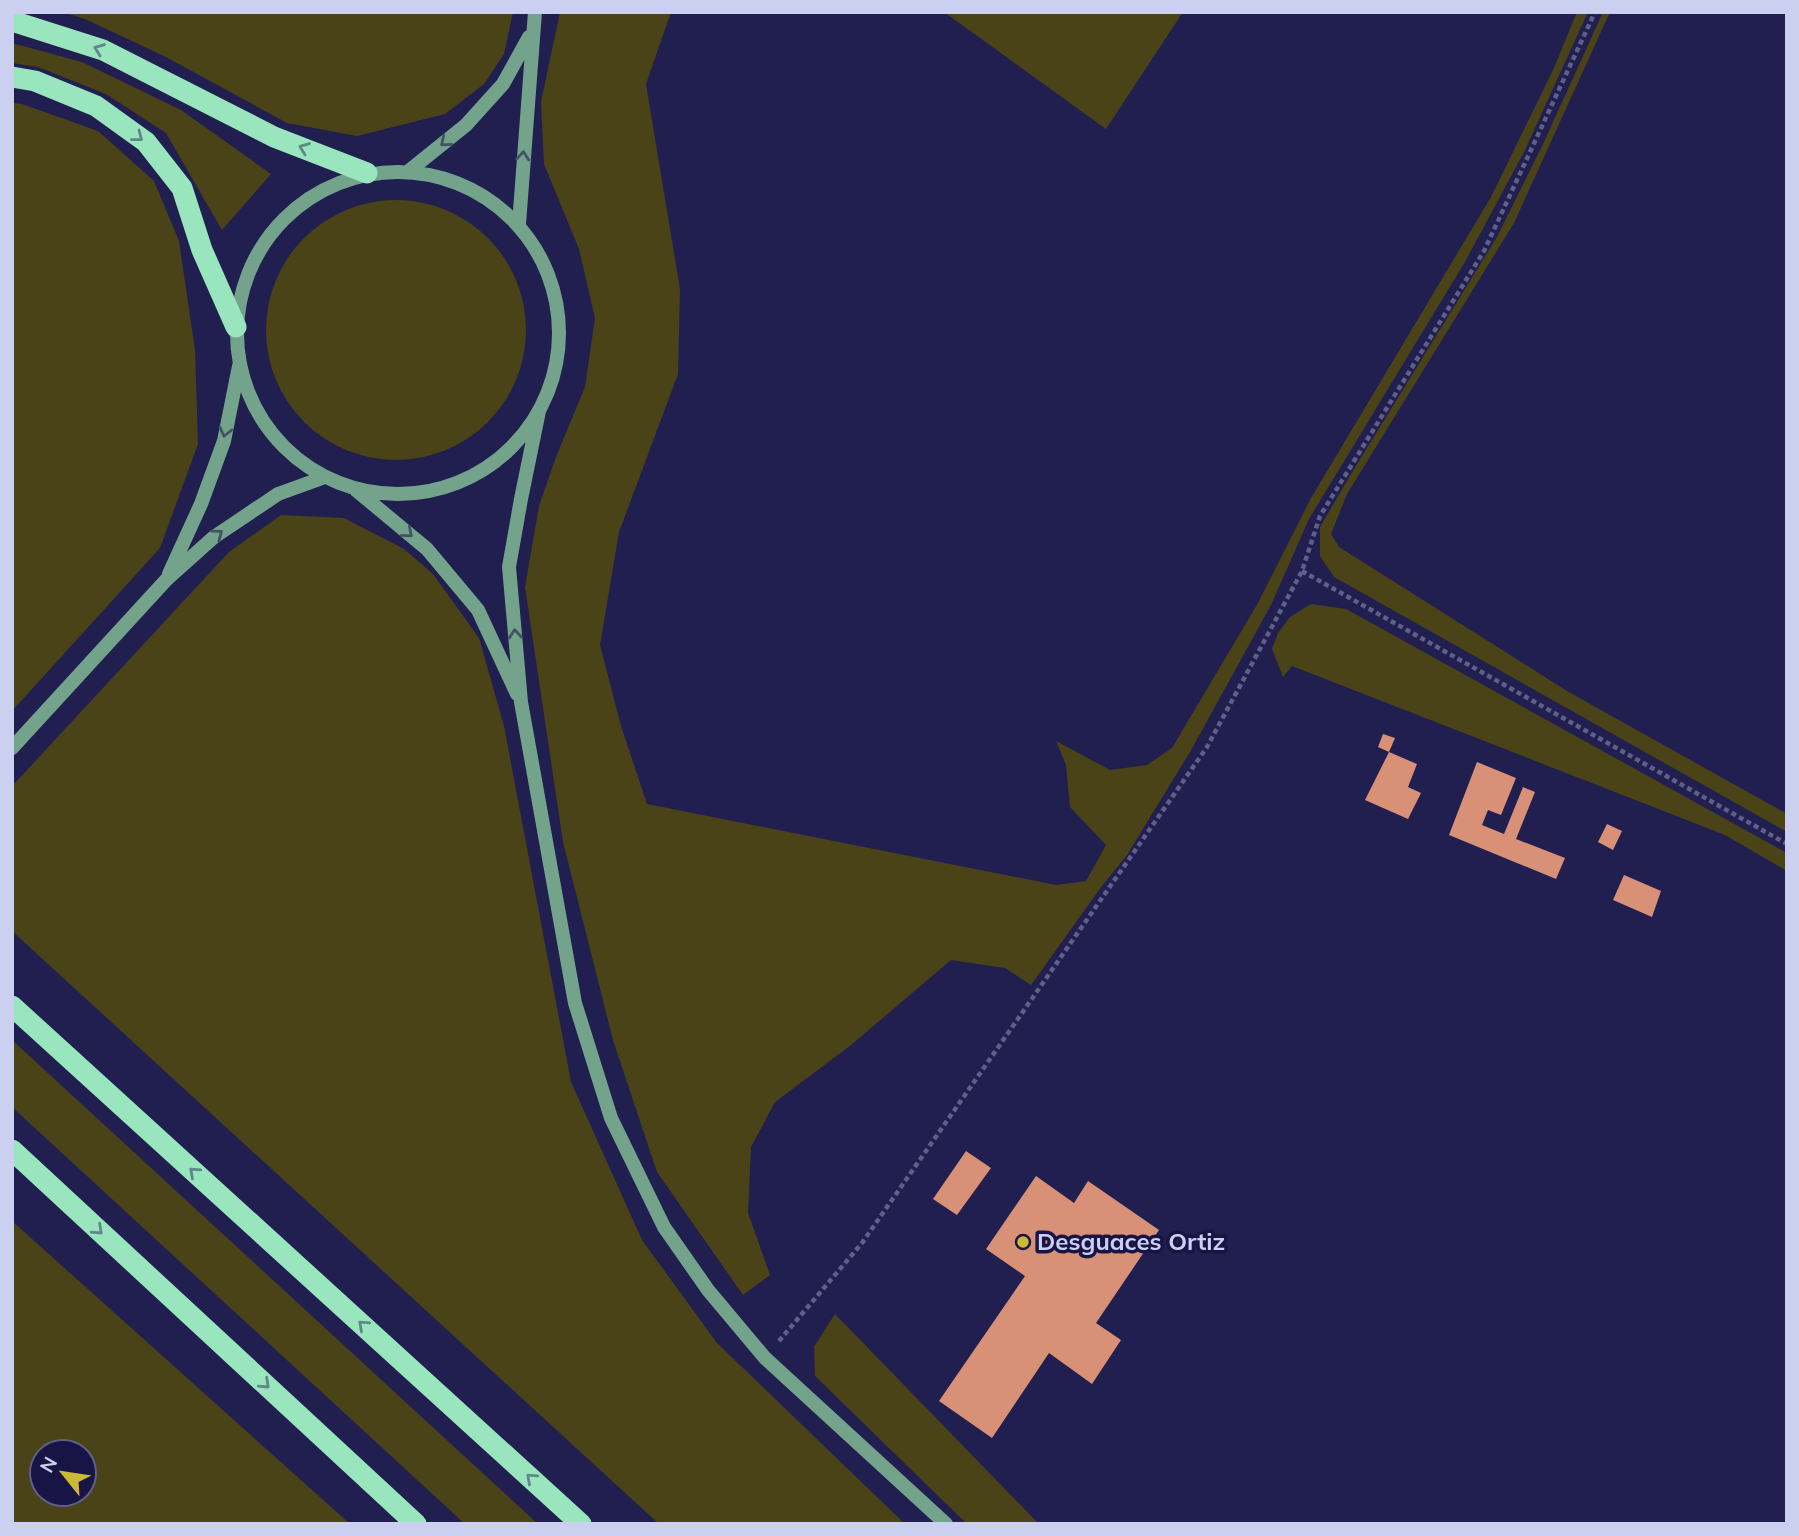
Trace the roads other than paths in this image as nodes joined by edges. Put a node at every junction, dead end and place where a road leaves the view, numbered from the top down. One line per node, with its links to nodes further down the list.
1 (535, 12): 3 (street)
2 (12, 21): 6 (highway, one-way to 2)
3 (532, 33): 5 (street, one-way to 5); 7 (street, one-way to 3)
4 (12, 77): 8 (highway, one-way to 8)
5 (410, 170): 6 (street); 7 (street)
6 (367, 173): 8 (street)
7 (519, 224): 10 (street)
8 (236, 327): 9 (street)
9 (239, 366): 11 (street); 13 (street, one-way to 13)
10 (539, 411): 12 (street); 14 (street, one-way to 10)
11 (325, 477): 12 (street); 13 (street, one-way to 11)
12 (356, 489): 14 (street, one-way to 14)
13 (167, 579): 15 (street)
14 (521, 702): 22 (street)
15 (12, 748)
16 (12, 1006): 21 (highway, one-way to 16)
17 (12, 1150): 19 (highway)
18 (12, 1160): 19 (highway)
19 (71, 1205): 20 (highway, one-way to 20)
20 (416, 1524)
21 (581, 1524)
22 (946, 1524)

